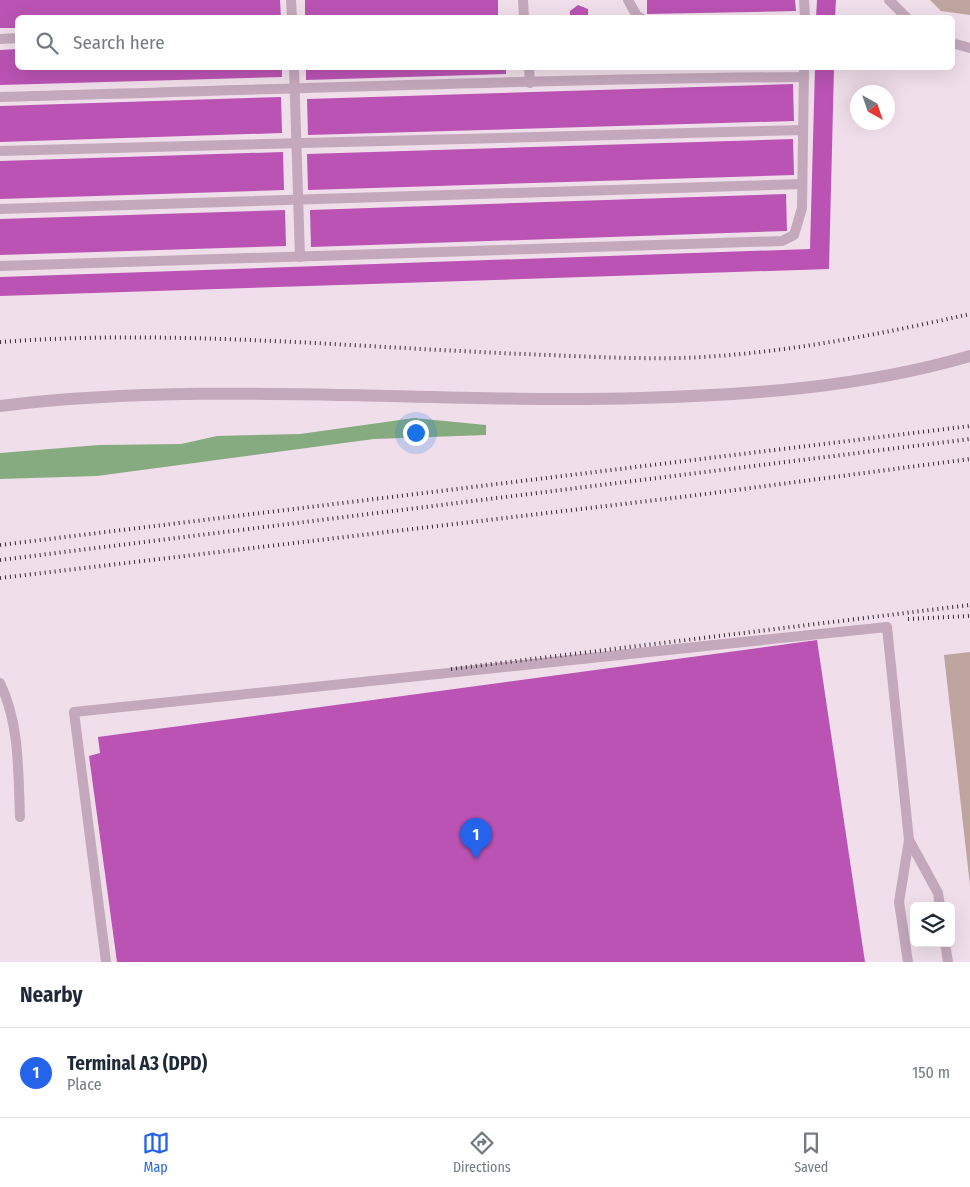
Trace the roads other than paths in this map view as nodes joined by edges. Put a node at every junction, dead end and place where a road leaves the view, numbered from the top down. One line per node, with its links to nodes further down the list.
1 (291, 0): 6 (lane)
2 (523, 0): 7 (lane)
3 (628, 0): 8 (lane)
4 (804, 0): 9 (lane)
5 (889, 0): 10 (lane)
6 (292, 15)
7 (524, 15)
8 (636, 15)
9 (805, 15)
10 (904, 15)
11 (15, 38): 12 (lane)
12 (0, 39)
13 (955, 43): 14 (lane)
14 (970, 48)
15 (294, 70): 19 (lane)
16 (529, 70): 18 (lane)
17 (804, 72): 18 (lane); 21 (lane)
18 (530, 82): 19 (lane)
19 (295, 90): 20 (lane); 22 (lane)
20 (0, 97)
21 (803, 130): 22 (lane); 24 (lane)
22 (296, 145): 23 (lane); 25 (lane)
23 (0, 151)
24 (802, 184): 25 (lane); 27 (lane)
25 (298, 200): 26 (lane); 27 (lane)
26 (0, 209)
27 (300, 257): 28 (lane)
28 (0, 266)
29 (970, 356): 30 (street)
30 (0, 406)
31 (0, 683): 32 (lane)
32 (20, 817)
33 (909, 840): 34 (lane); 36 (lane); 37 (lane)
34 (939, 902)
35 (946, 947): 38 (lane)
36 (106, 962)
37 (908, 962)
38 (948, 962)

